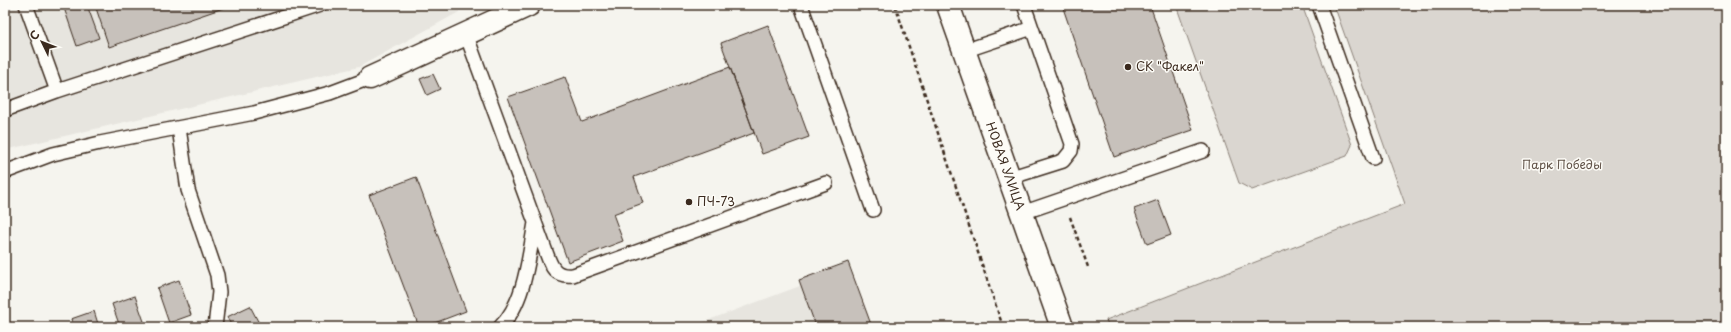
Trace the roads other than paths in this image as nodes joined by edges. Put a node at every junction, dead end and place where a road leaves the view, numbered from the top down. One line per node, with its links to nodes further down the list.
1 (26, 5): 12 (lane)
2 (320, 5): 12 (lane)
3 (529, 5): 9 (street)
4 (802, 5): 20 (lane)
5 (948, 5): 10 (street, НОВАЯ УЛИЦА)
6 (1024, 5): 8 (lane)
7 (1319, 5): 16 (lane)
8 (1032, 28): 10 (lane); 18 (lane)
9 (466, 34): 11 (street); 22 (lane)
10 (964, 51): 18 (street, НОВАЯ УЛИЦА)
11 (370, 78): 14 (lane)
12 (57, 91): 13 (lane)
13 (5, 110)
14 (179, 128): 17 (lane); 23 (lane)
15 (1203, 151): 21 (lane)
16 (1373, 158)
17 (5, 172)
18 (1009, 178): 21 (street, НОВАЯ УЛИЦА)
19 (826, 183): 22 (lane)
20 (873, 210)
21 (1022, 213): 25 (street, НОВАЯ УЛИЦА)
22 (535, 223): 24 (lane)
23 (215, 327)
24 (500, 327)
25 (1062, 327)

